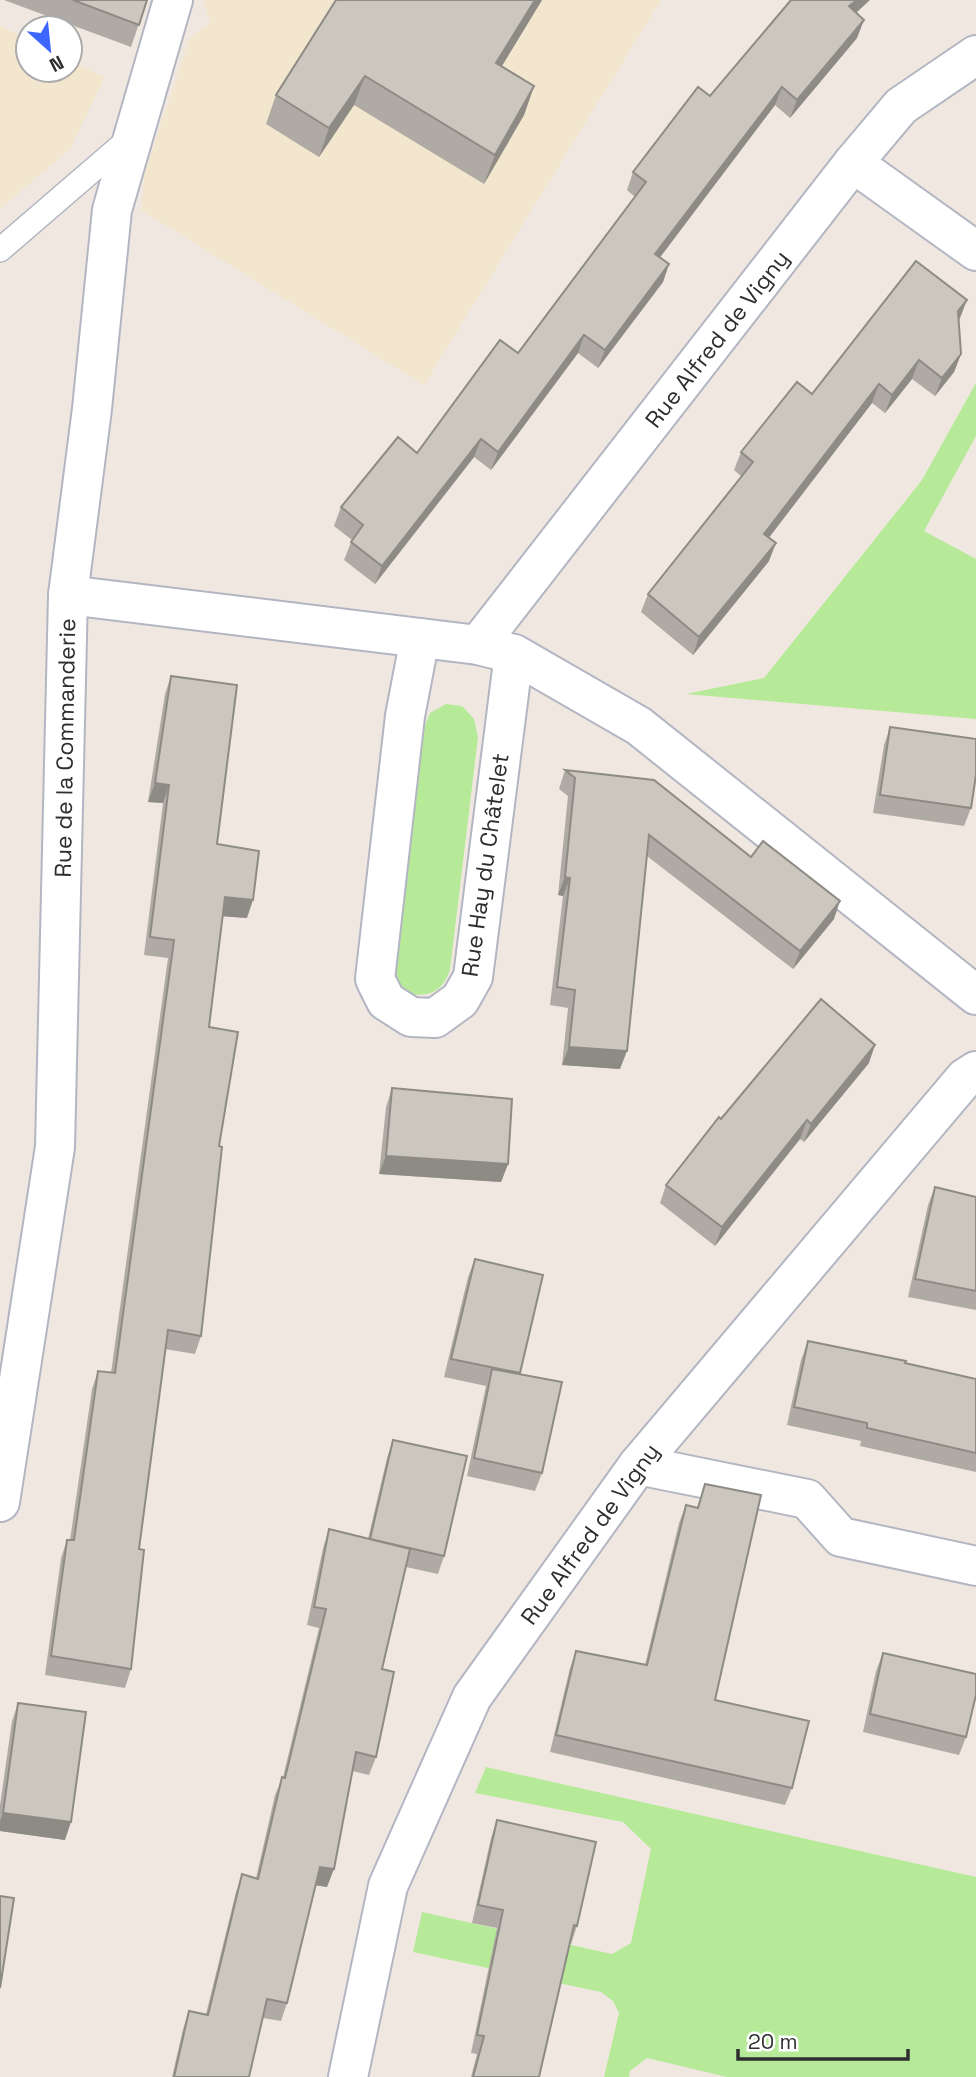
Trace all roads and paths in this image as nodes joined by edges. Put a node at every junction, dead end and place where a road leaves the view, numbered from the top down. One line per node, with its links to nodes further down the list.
1 (173, 0): 3 (street, Rue de la Commanderie)
2 (976, 55): 4 (street, Rue Alfred de Vigny)
3 (134, 135): 5 (lane); 7 (street, Rue de la Commanderie)
4 (853, 163): 6 (street); 9 (street, Rue Alfred de Vigny)
5 (0, 250)
6 (976, 251)
7 (68, 595): 8 (street); 13 (street, Rue de la Commanderie)
8 (420, 638): 9 (street); 9 (street, Rue Hay du Châtelet)
9 (496, 650): 10 (street)
10 (976, 995)
11 (976, 1071): 12 (street, Rue Alfred de Vigny)
12 (638, 1465): 14 (street); 15 (street, Rue Alfred de Vigny)
13 (0, 1502)
14 (976, 1566)
15 (348, 2077)

